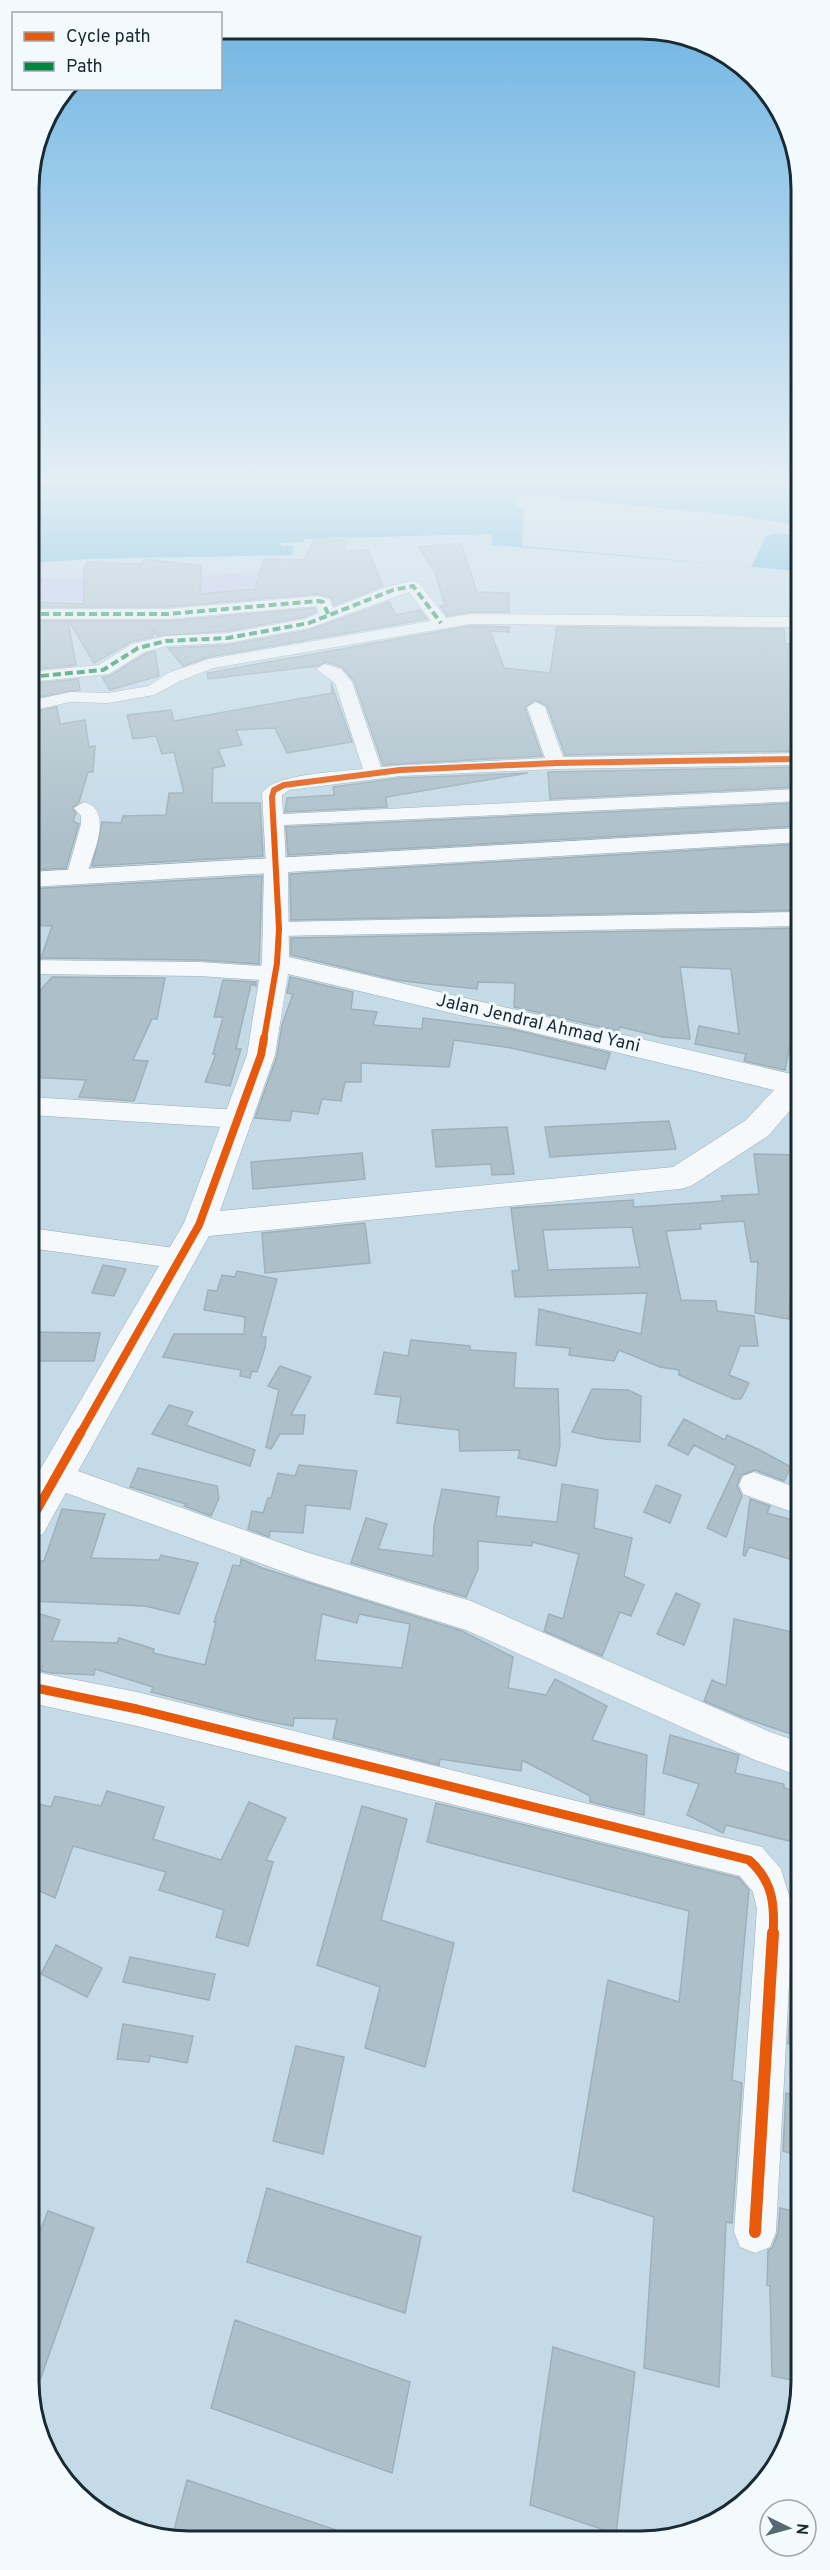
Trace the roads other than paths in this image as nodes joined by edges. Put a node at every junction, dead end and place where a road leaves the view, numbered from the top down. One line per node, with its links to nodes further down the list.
1 (296, 603): 5 (street)
2 (323, 603): 6 (street)
3 (359, 603): 6 (street)
4 (426, 603): 8 (street)
5 (39, 614)
6 (328, 615): 10 (street)
7 (791, 622): 8 (street)
8 (441, 623): 11 (street)
9 (325, 669): 15 (street)
10 (39, 676)
11 (39, 704)
12 (536, 707): 14 (street)
13 (791, 759): 14 (street)
14 (556, 763): 15 (street)
15 (373, 772): 18 (street)
16 (791, 795): 18 (street)
17 (84, 808): 21 (street)
18 (274, 820): 20 (street)
19 (791, 835): 20 (main road)
20 (276, 866): 21 (main road); 24 (main road)
21 (76, 877): 22 (main road)
22 (39, 879)
23 (791, 919): 24 (street)
24 (279, 929): 26 (main road)
25 (39, 967): 26 (street)
26 (276, 969): 27 (main road, Jalan Jendral Ahmad Yani); 30 (main road)
27 (791, 1084)
28 (791, 1091): 31 (main road)
29 (39, 1107): 30 (street)
30 (238, 1119): 31 (main road)
31 (200, 1225): 33 (main road)
32 (39, 1239): 33 (street)
33 (181, 1259): 34 (main road)
34 (58, 1477): 37 (main road); 39 (street)
35 (754, 1485): 36 (street)
36 (791, 1499)
37 (39, 1508)
38 (39, 1688): 40 (street)
39 (791, 1756)
40 (755, 2232)

